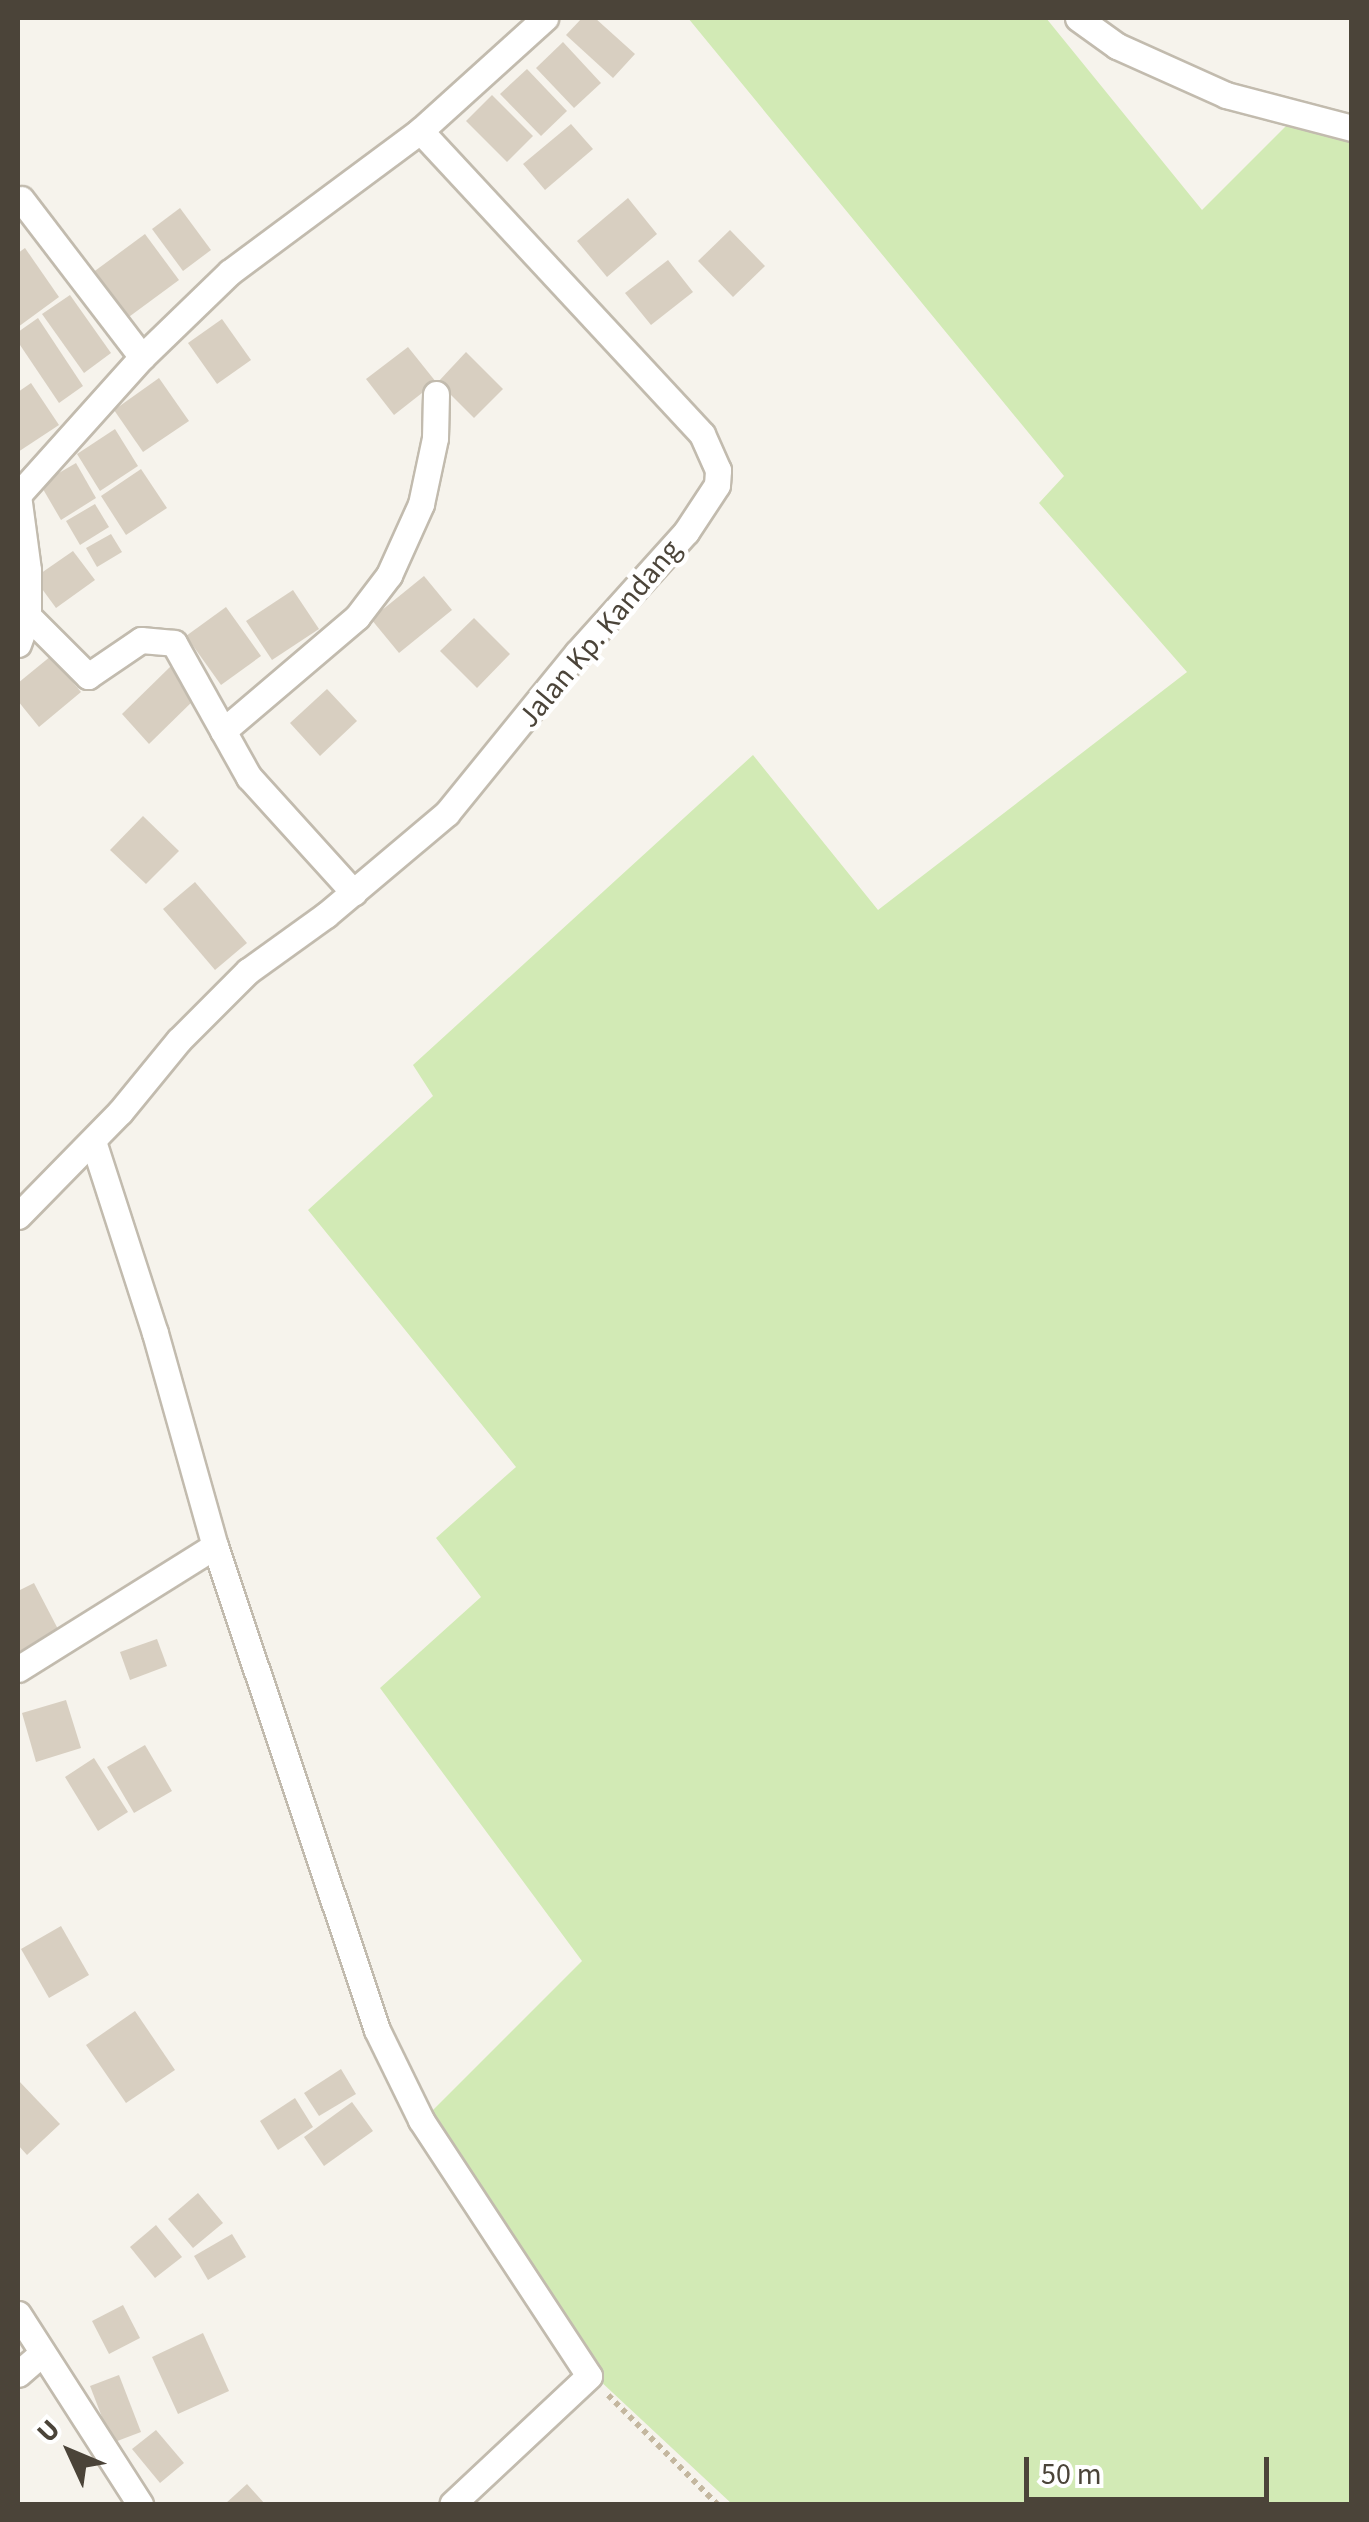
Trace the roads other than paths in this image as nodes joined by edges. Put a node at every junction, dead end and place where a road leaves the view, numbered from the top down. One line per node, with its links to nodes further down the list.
1 (545, 18): 4 (street)
2 (1078, 18): 3 (street)
3 (1352, 128)
4 (420, 132): 6 (street); 12 (street, Jalan Kp. Kandang)
5 (21, 199): 6 (street)
6 (142, 357): 8 (street)
7 (436, 394): 11 (street)
8 (18, 495): 9 (street)
9 (28, 616): 10 (street); 11 (street)
10 (18, 644)
11 (223, 731): 12 (street)
12 (354, 892): 13 (street, Jalan Kp. Kandang)
13 (92, 1141): 14 (street, Jalan Kp. Kandang); 15 (street)
14 (18, 1216)
15 (215, 1546): 16 (street); 21 (street)
16 (18, 1669)
17 (18, 2314): 18 (street)
18 (42, 2353): 19 (street); 20 (street)
19 (18, 2374)
20 (140, 2504)
21 (452, 2504)

